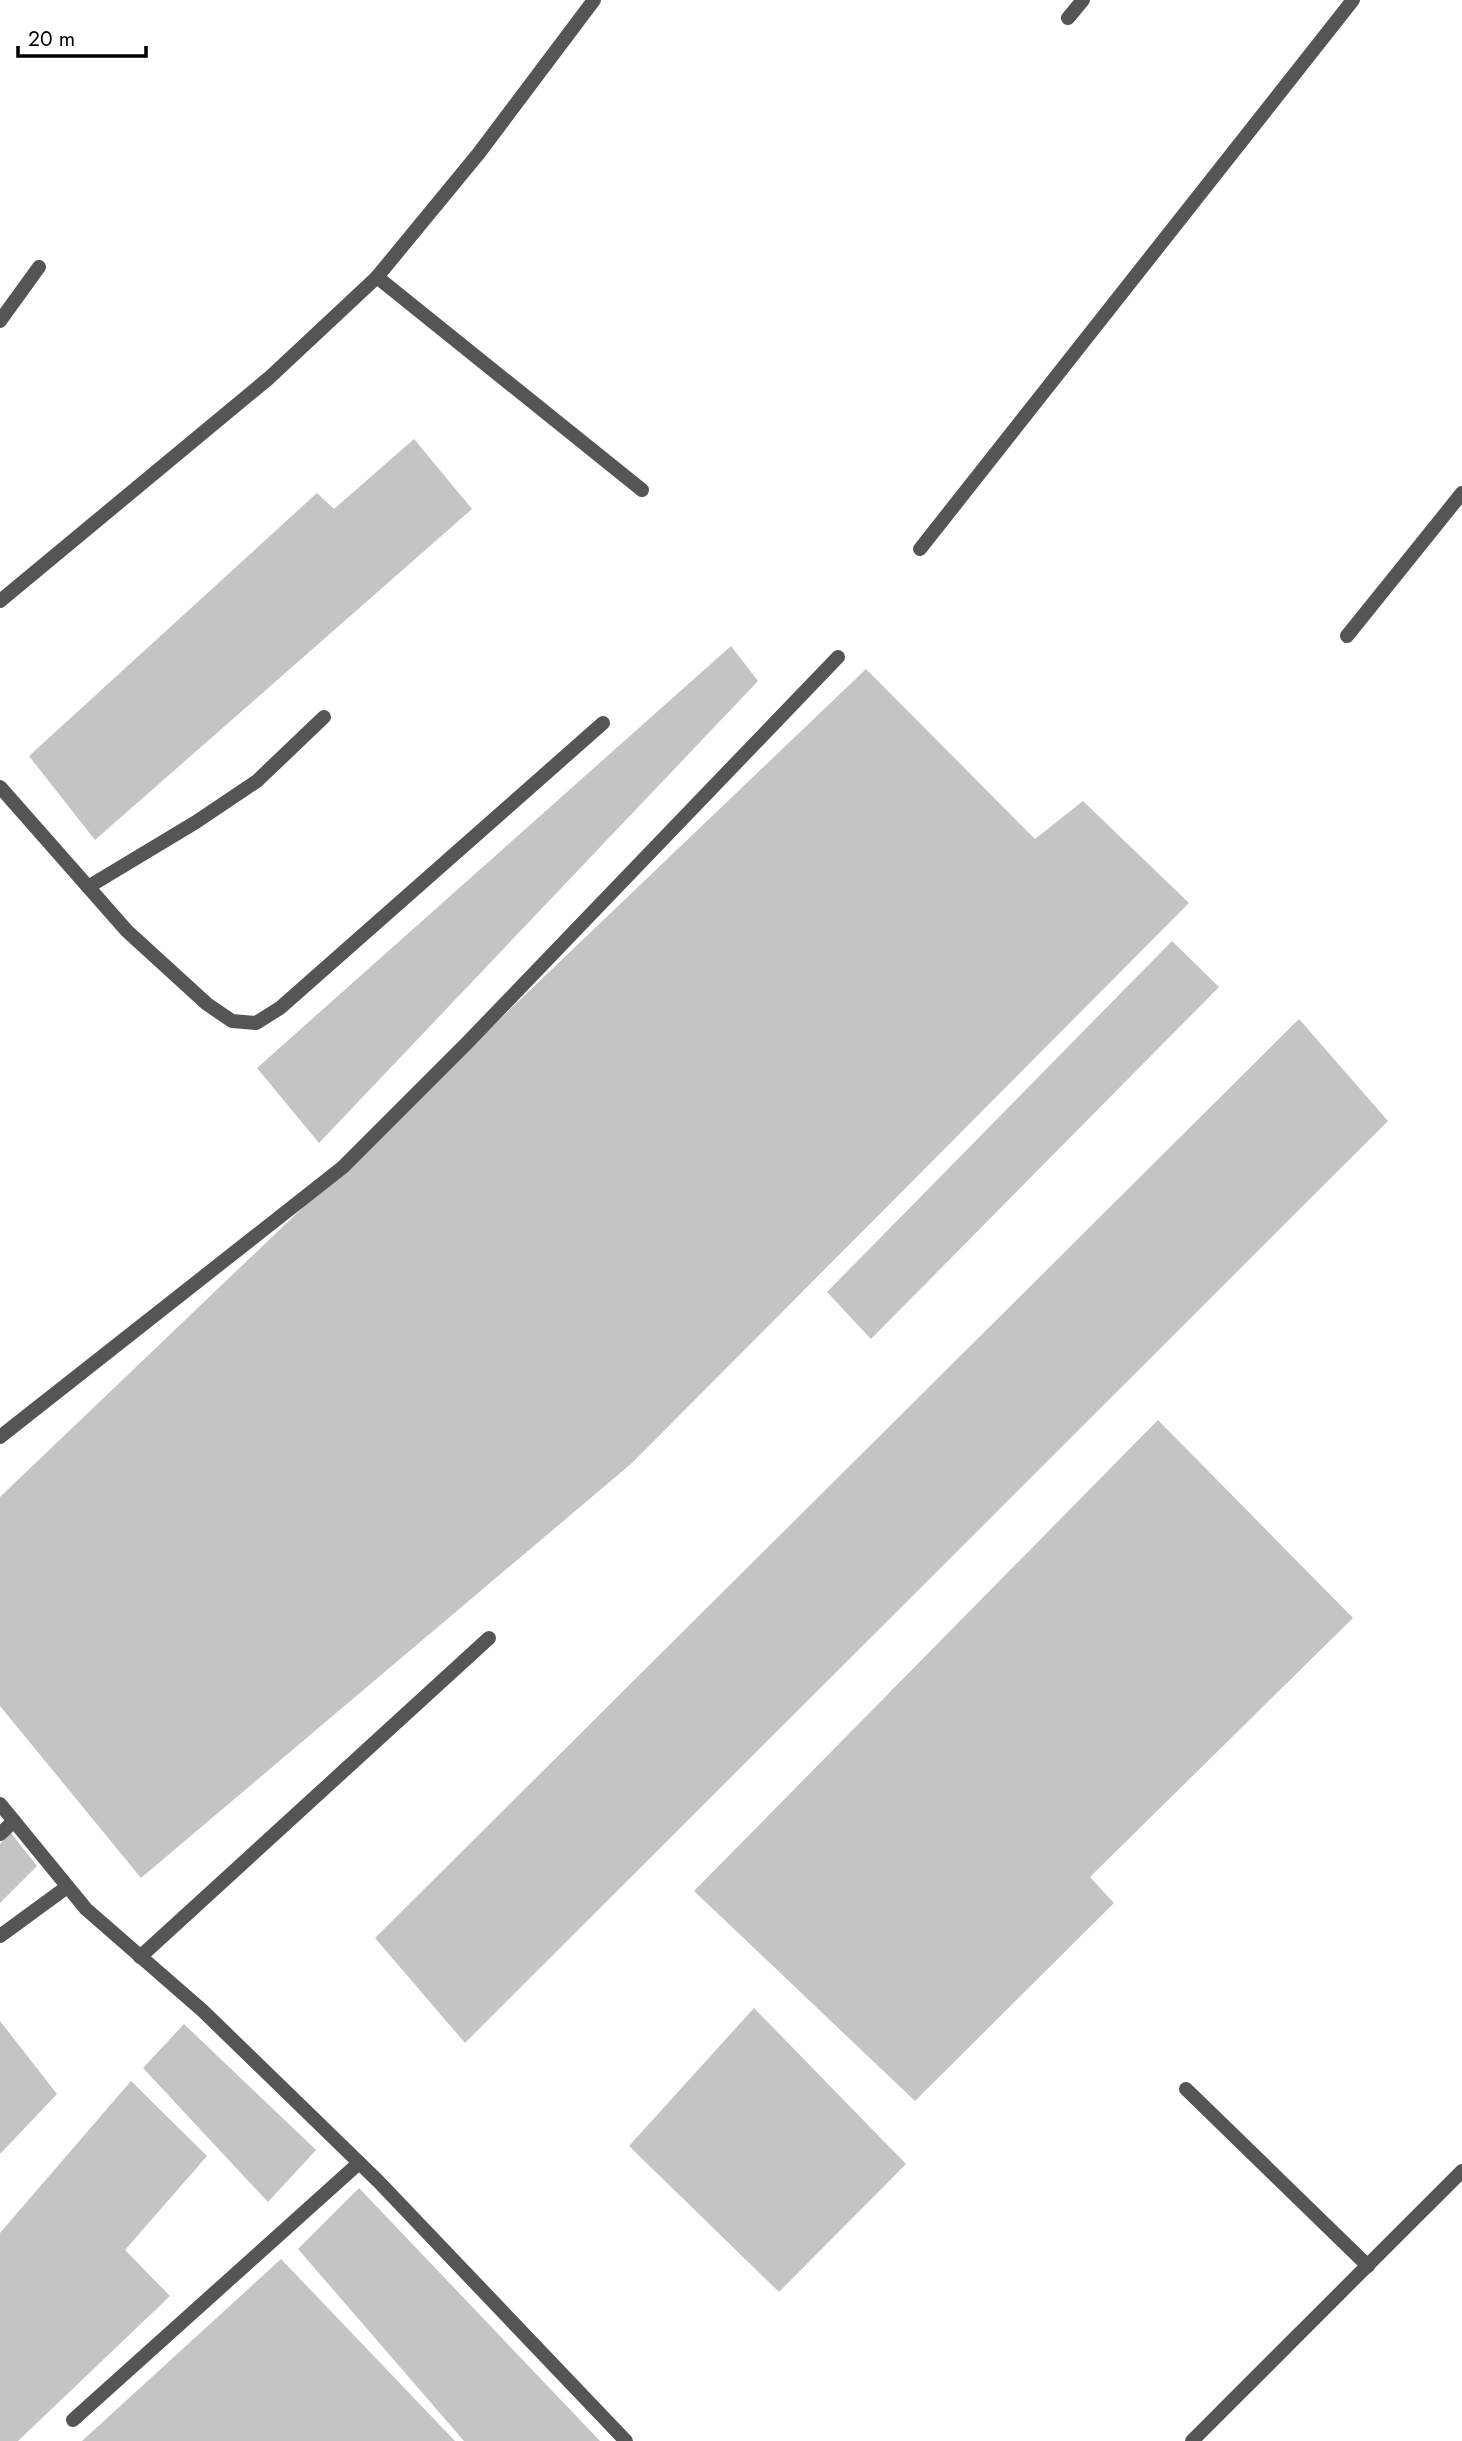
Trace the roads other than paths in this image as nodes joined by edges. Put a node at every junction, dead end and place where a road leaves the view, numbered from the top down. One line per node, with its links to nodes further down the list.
1 (594, 0): 6 (street)
2 (1083, 0): 4 (street)
3 (1353, 0): 10 (street)
4 (1068, 18)
5 (39, 267): 7 (street)
6 (380, 273): 8 (street); 11 (street)
7 (0, 321)
8 (642, 490)
9 (1462, 493): 12 (street)
10 (920, 549)
11 (0, 601)
12 (1347, 636)
13 (838, 657): 18 (street)
14 (324, 717): 17 (street)
15 (603, 723): 17 (street)
16 (0, 788): 17 (street)
17 (88, 887)
18 (0, 1437)
19 (489, 1638): 25 (street)
20 (0, 1804): 21 (street)
21 (13, 1821): 22 (street); 23 (street)
22 (0, 1834)
23 (68, 1887): 24 (street); 25 (street)
24 (0, 1936)
25 (140, 1957): 27 (street)
26 (1186, 2089): 29 (street)
27 (359, 2163): 30 (street); 31 (street)
28 (1462, 2171): 29 (street)
29 (1368, 2266): 32 (street)
30 (73, 2420)
31 (626, 2441)
32 (1192, 2441)

